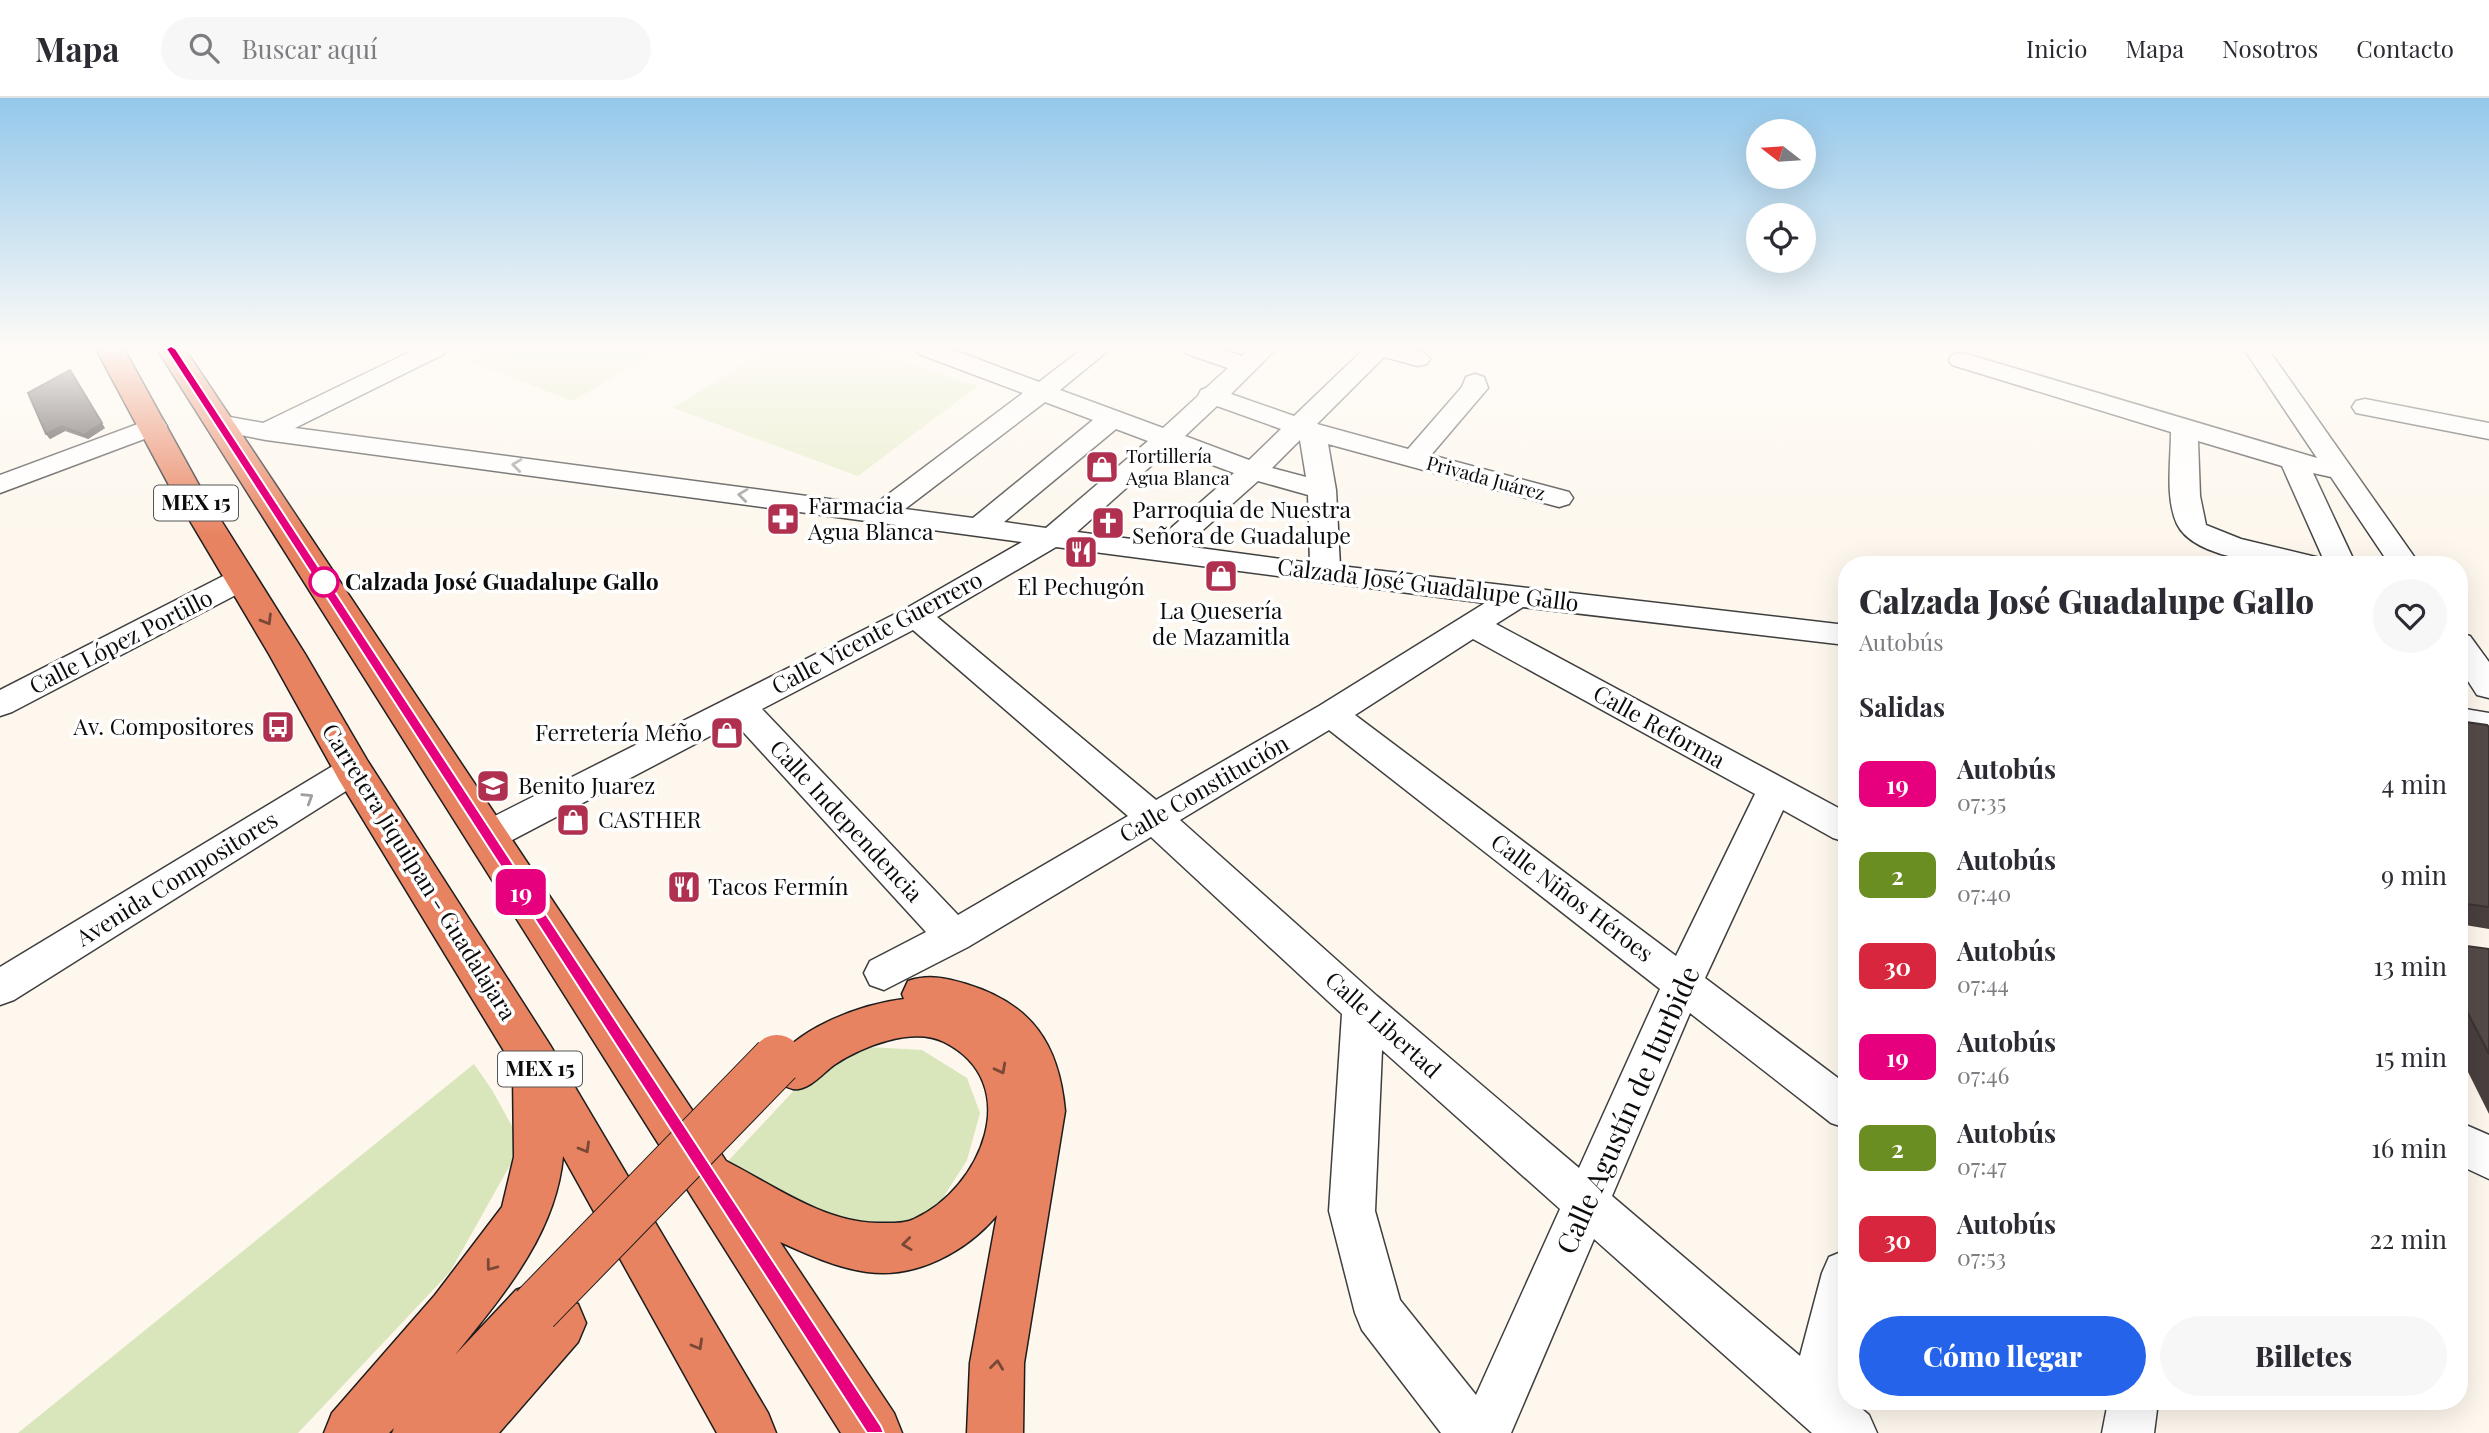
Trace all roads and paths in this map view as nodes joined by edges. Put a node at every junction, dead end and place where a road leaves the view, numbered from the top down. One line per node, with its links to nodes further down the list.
1 (146, 411): 15 (highway, Carretera Jiquilpan - Guadalajara / MEX 15)
2 (211, 411): 14 (highway, MEX 15)
3 (308, 411): 19 (street)
4 (1018, 411): 28 (street)
5 (1095, 411): 13 (street)
6 (1194, 411): 20 (street, Calle Vicente Guerrero)
7 (1257, 411): 17 (street, Privada Juárez)
8 (1322, 411): 17 (street)
9 (1455, 411): 21 (street)
10 (2133, 411): 16 (street)
11 (2299, 411): 24 (street)
12 (2387, 411): 18 (street)
13 (1111, 418): 20 (street); 29 (street)
14 (219, 423): 19 (street, Calzada José Guadalupe Gallo); 50 (highway, MEX 15)
15 (154, 426): 25 (street); 36 (highway, Carretera Jiquilpan - Guadalajara / MEX 15)
16 (2185, 427): 22 (street); 32 (street)
17 (1306, 428): 21 (street, Privada Juárez); 23 (street); 26 (street)
18 (2489, 431)
19 (266, 432): 28 (street, Calzada José Guadalupe Gallo, one-way to 19)
20 (1166, 439): 23 (street); 30 (street, Calle Vicente Guerrero)
21 (1414, 458): 27 (street, Privada Juárez)
22 (2293, 461): 24 (street); 33 (street)
23 (1253, 471): 26 (street); 31 (street)
24 (2340, 471): 34 (street)
25 (0, 485)
26 (1322, 491): 35 (street)
27 (1559, 498)
28 (881, 513): 29 (street, Calzada José Guadalupe Gallo)
29 (981, 526): 30 (street, Calzada José Guadalupe Gallo)
30 (1054, 536): 31 (street, Calzada José Guadalupe Gallo); 38 (street, Calle Vicente Guerrero)
31 (1162, 551): 35 (street, Calzada José Guadalupe Gallo)
32 (2274, 556)
33 (2337, 556)
34 (2399, 556)
35 (1325, 573): 37 (street, Calzada José Guadalupe Gallo)
36 (242, 579): 43 (street, Calle López Portillo); 46 (highway, Carretera Jiquilpan - Guadalajara / MEX 15, one-way to 46)
37 (1518, 596): 39 (street, Calle Constitución); 40 (street, Calzada José Guadalupe Gallo)
38 (916, 617): 44 (street, Calle Vicente Guerrero); 48 (street, Calle Libertad)
39 (1473, 625): 45 (street, Calle Constitución); 47 (street, Calle Reforma)
40 (1838, 634)
41 (2468, 656): 42 (street)
42 (2489, 687)
43 (0, 704)
44 (739, 706): 50 (street, Calle Vicente Guerrero); 51 (street, Calle Independencia)
45 (1331, 714): 48 (street, Calle Constitución); 53 (street, Calle Niños Héroes)
46 (353, 769): 54 (street, Avenida Compositores, one-way to 46); 56 (highway, Carretera Jiquilpan - Guadalajara / MEX 15)
47 (1775, 790): 49 (street, Calle Reforma); 53 (street, Calle Agustín de Iturbide)
48 (1154, 818): 51 (street, Calle Constitución); 55 (street, Calle Libertad)
49 (1838, 824)
50 (486, 837): 61 (highway, MEX 15)
51 (954, 936): 52 (street, Calle Constitución)
52 (884, 973)
53 (1683, 983): 58 (street, Calle Niños Héroes); 62 (street, Calle Agustín de Iturbide)
54 (0, 988)
55 (1363, 1009): 62 (street, Calle Libertad); 73 (street)
56 (534, 1059): 67 (highway, one-way to 67); 70 (highway, Carretera Jiquilpan - Guadalajara / MEX 15, one-way to 70)
57 (786, 1064): 61 (highway, one-way to 61); 64 (highway); 72 (highway, one-way to 57)
58 (1838, 1103)
59 (2468, 1148): 60 (street)
60 (2489, 1158)
61 (705, 1175): 71 (highway, MEX 15)
62 (1587, 1204): 65 (street, Calle Libertad); 74 (street, Calle Agustín de Iturbide)
63 (1838, 1305): 65 (street)
64 (547, 1316): 68 (highway); 69 (highway)
65 (1814, 1400): 75 (street, Calle Libertad)
66 (2132, 1410): 76 (street)
67 (352, 1433)
68 (420, 1433)
69 (462, 1433)
70 (748, 1433)
71 (874, 1433)
72 (995, 1433)
73 (1473, 1433)
74 (1485, 1433)
75 (1852, 1433)
76 (2128, 1433)

